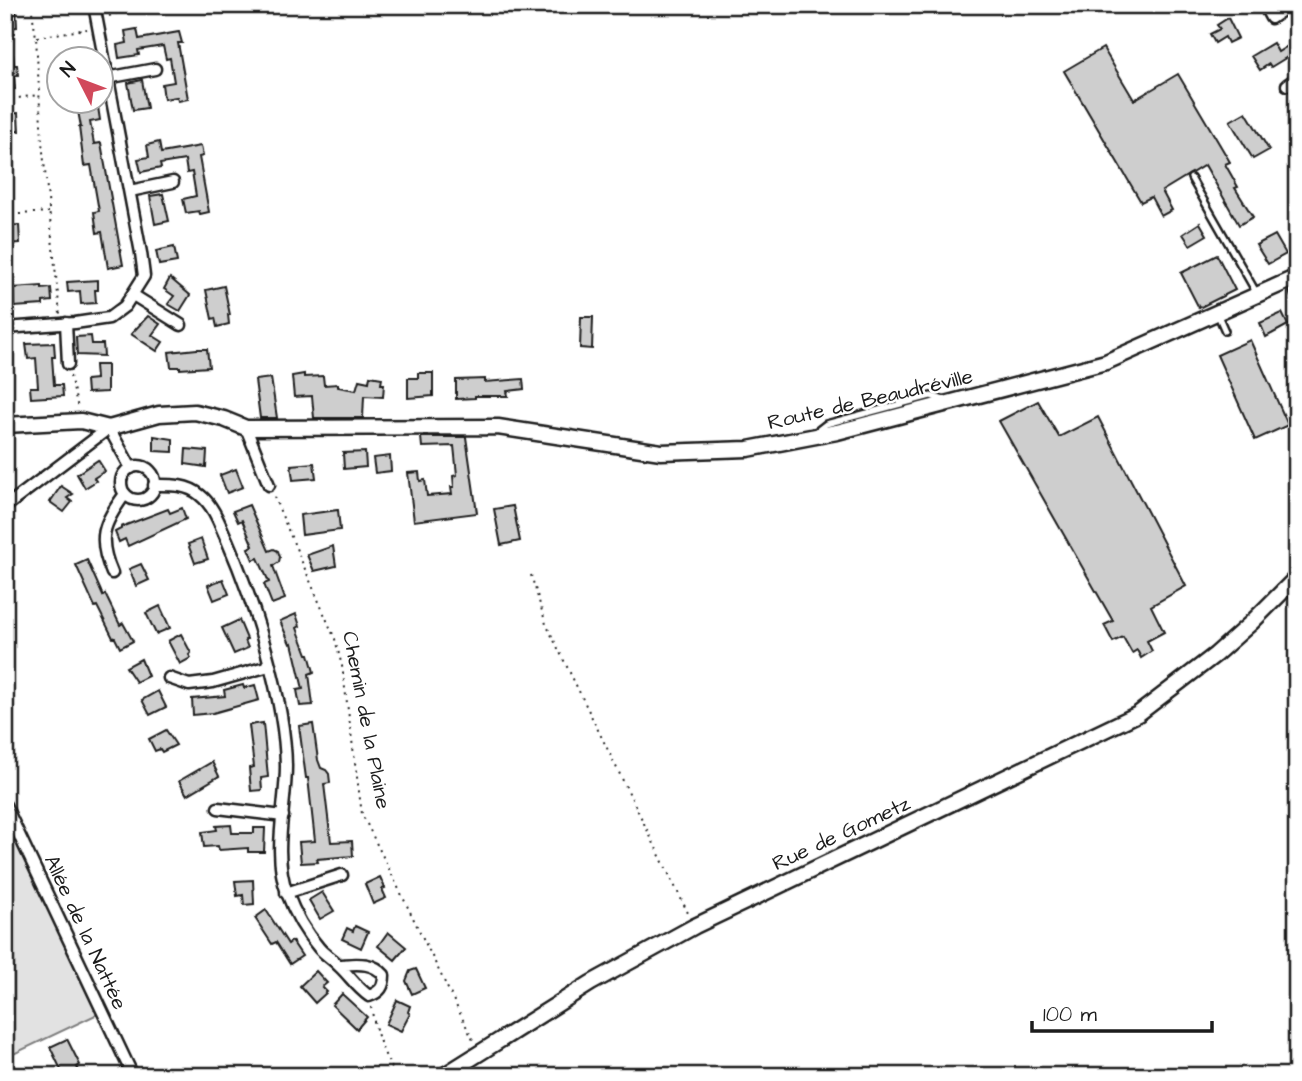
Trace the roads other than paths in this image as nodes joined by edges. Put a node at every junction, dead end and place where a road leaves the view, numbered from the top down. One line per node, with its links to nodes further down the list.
1 (94, 5): 4 (street)
2 (1264, 5): 3 (street)
3 (1290, 5)
4 (101, 46)
5 (155, 69): 6 (street)
6 (116, 76)
7 (1297, 79): 8 (street)
8 (1287, 85)
9 (115, 116): 12 (street)
10 (1191, 178): 15 (lane)
11 (173, 182): 12 (street)
12 (130, 191): 14 (street)
13 (1293, 279): 15 (street, Route de Beaudréville); 16 (lane)
14 (133, 295): 18 (street); 19 (street)
15 (1258, 295): 17 (street, Route de Beaudréville)
16 (1297, 304)
17 (1217, 313): 21 (lane); 25 (street, Route de Beaudréville)
18 (64, 324): 20 (street); 22 (street)
19 (181, 324)
20 (5, 328)
21 (1225, 331)
22 (68, 365)
23 (5, 425): 24 (street)
24 (109, 428): 25 (street, Route de Beaudréville); 26 (street); 30 (street)
25 (246, 428): 28 (street)
26 (131, 468): 27 (street); 29 (street)
27 (155, 485): 29 (street); 35 (street)
28 (269, 485)
29 (125, 494): 31 (street)
30 (5, 507)
31 (112, 573)
32 (1297, 577): 34 (street, Rue de Gometz)
33 (1297, 588): 34 (street, Rue de Gometz)
34 (1251, 623): 44 (street, Rue de Gometz)
35 (269, 666): 36 (street); 39 (street)
36 (169, 678)
37 (5, 805): 43 (street, Allée de la Nattée)
38 (218, 808): 39 (street)
39 (283, 816): 41 (street)
40 (342, 875): 41 (street)
41 (286, 893): 42 (street)
42 (339, 965): 42 (street)
43 (133, 1076)
44 (443, 1076)

